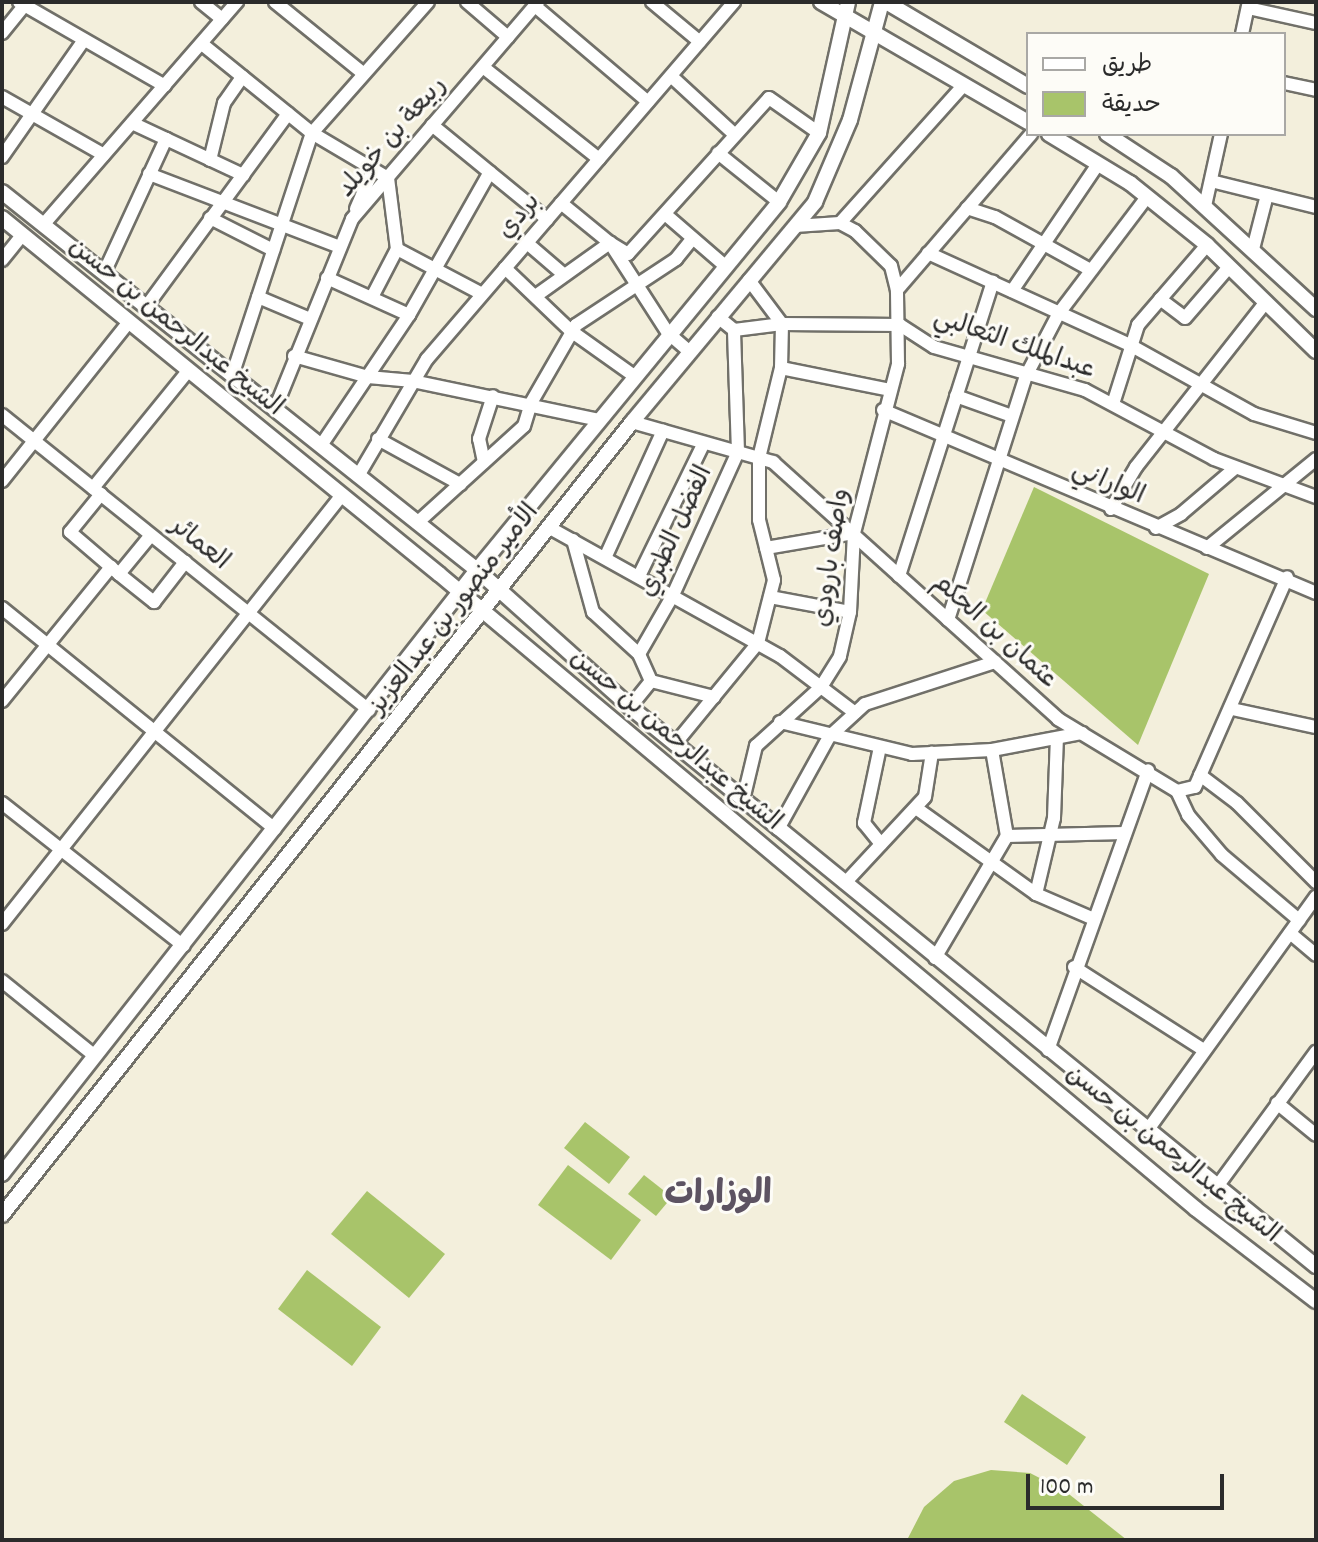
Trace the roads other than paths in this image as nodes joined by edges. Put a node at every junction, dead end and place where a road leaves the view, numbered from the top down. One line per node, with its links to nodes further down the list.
1 (201, 2): 15 (street)
2 (237, 2): 15 (street)
3 (275, 2): 25 (street)
4 (408, 2): 13 (street)
5 (467, 2): 20 (street)
6 (652, 2): 22 (street)
7 (734, 2): 22 (street, بردي)
8 (821, 2): 14 (street)
9 (884, 2): 19 (street, الأمير منصور بن عبدالعزيز); 29 (street)
10 (23, 3): 18 (street); 21 (street)
11 (536, 4): 20 (street, ربيعة بن خويلد); 34 (street)
12 (1249, 5): 16 (street); 17 (street)
13 (424, 7): 25 (street)
14 (846, 9): 19 (street); 41 (street, الأمير منصور بن عبدالعزيز)
15 (222, 19): 23 (street)
16 (1316, 23)
17 (1242, 32)
18 (2, 33)
19 (873, 36): 31 (street); 77 (street, الأمير منصور بن عبدالعزيز)
20 (508, 37): 24 (street, ربيعة بن خويلد)
21 (84, 40): 30 (street); 36 (street)
22 (700, 42): 26 (street, بردي)
23 (202, 44): 27 (street); 30 (street)
24 (483, 67): 39 (street, ربيعة بن خويلد); 51 (street)
25 (364, 74): 40 (street)
26 (671, 76): 34 (street, بردي); 42 (street)
27 (242, 77): 35 (street); 52 (street)
28 (1286, 83): 32 (street)
29 (1026, 85)
30 (165, 86): 38 (street)
31 (963, 86): 37 (street); 74 (street)
32 (1316, 90)
33 (2, 97): 36 (street)
34 (648, 102): 51 (street, بردي)
35 (288, 114): 40 (street); 57 (street)
36 (32, 116): 49 (street); 50 (street)
37 (1026, 121)
38 (132, 123): 47 (street); 49 (street)
39 (432, 125): 55 (street); 58 (street, ربيعة بن خويلد)
40 (312, 133): 54 (street); 76 (street)
41 (819, 133): 42 (street); 63 (street, الأمير منصور بن عبدالعزيز)
42 (734, 134): 48 (street)
43 (1029, 136): 68 (street)
44 (1052, 136): 53 (street)
45 (1110, 136): 66 (street)
46 (1221, 136): 59 (street)
47 (166, 139): 52 (street); 56 (street)
48 (718, 153): 63 (street); 69 (street)
49 (104, 155): 75 (street)
50 (2, 157)
51 (599, 159): 65 (street, بردي)
52 (210, 160): 57 (street)
53 (1098, 164): 62 (street); 82 (street)
54 (372, 172): 58 (street); 72 (street)
55 (490, 172): 73 (street); 94 (street)
56 (149, 174): 64 (street); 95 (street)
57 (243, 175): 64 (street)
58 (388, 178): 72 (street, ربيعة بن خويلد); 85 (street)
59 (1211, 181): 61 (street); 66 (street)
60 (2, 192): 75 (street, الشيخ عبدالرحمن بن حسن)
61 (1267, 195): 67 (street); 86 (street)
62 (1147, 197): 83 (street); 93 (street)
63 (779, 202): 90 (street, الأمير منصور بن عبدالعزيز)
64 (221, 203): 71 (street); 76 (street)
65 (561, 203): 73 (street, بردي); 81 (street)
66 (1205, 206): 86 (street)
67 (1316, 207)
68 (967, 208): 82 (street); 88 (street)
69 (665, 214): 79 (street); 81 (street)
70 (2, 218): 78 (street, الشيخ عبدالرحمن بن حسن)
71 (210, 218): 87 (street); 109 (street)
72 (352, 219): 84 (street, ربيعة بن خويلد)
73 (547, 219): 80 (street, بردي)
74 (840, 223): 77 (street); 101 (street, واصف بارودي)
75 (43, 225): 95 (street, الشيخ عبدالرحمن بن حسن)
76 (281, 225): 84 (street); 87 (street)
77 (795, 226): 98 (street, الأمير منصور بن عبدالعزيز)
78 (22, 235): 89 (street); 115 (street, الشيخ عبدالرحمن بن حسن)
79 (692, 239): 90 (street); 100 (street)
80 (527, 243): 92 (street, بردي); 96 (street)
81 (610, 243): 96 (street); 100 (street)
82 (1040, 245): 93 (street); 102 (street)
83 (1207, 245): 91 (street); 107 (street)
84 (340, 247): 97 (street, ربيعة بن خويلد)
85 (397, 249): 94 (street); 106 (street)
86 (1253, 249): 110 (street)
87 (273, 250): 105 (street)
88 (928, 253): 99 (street); 101 (street)
89 (2, 260)
90 (724, 265): 120 (street, الأمير منصور بن عبدالعزيز)
91 (1229, 267): 107 (street); 108 (street)
92 (505, 268): 103 (street, بردي); 104 (street)
93 (1089, 269): 111 (street)
94 (436, 270): 103 (street); 112 (street)
95 (104, 273): 109 (street, الشيخ عبدالرحمن بن حسن)
96 (563, 274): 104 (street)
97 (327, 278): 106 (street); 114 (street, ربيعة بن خويلد)
98 (749, 280): 113 (street, الأمير منصور بن عبدالعزيز); 116 (street)
99 (993, 282): 102 (street); 124 (street)
100 (636, 288): 119 (street); 120 (street)
101 (897, 290): 117 (street, واصف بارودي)
102 (1012, 291): 111 (street)
103 (482, 294): 132 (street, بردي)
104 (537, 295): 119 (street)
105 (258, 297): 114 (street); 128 (street)
106 (372, 297): 112 (street)
107 (1160, 299): 121 (street)
108 (1266, 302): 122 (street); 133 (street)
109 (146, 307): 128 (street, الشيخ عبدالرحمن بن حسن)
110 (1316, 309)
111 (1059, 313): 121 (street); 130 (street)
112 (409, 315): 131 (street)
113 (718, 317): 118 (street); 123 (street, الأمير منصور بن عبدالعزيز)
114 (310, 319): 125 (street, ربيعة بن خويلد)
115 (129, 322): 127 (street, الشيخ عبدالرحمن بن حسن); 150 (street)
116 (782, 324): 117 (street, عبدالملك الثعالبي); 118 (street, عبدالملك الثعالبي); 126 (street)
117 (900, 325): 124 (street, عبدالملك الثعالبي); 134 (street, واصف بارودي)
118 (734, 330): 153 (street, الفضل الطبري)
119 (571, 331): 129 (street); 137 (street)
120 (668, 333): 123 (street); 129 (street, الأمير منصور بن عبدالعزيز)
121 (1130, 345): 133 (street); 138 (street)
122 (1316, 351)
123 (690, 352): 144 (street, الأمير منصور بن عبدالعزيز)
124 (971, 355): 130 (street, عبدالملك الثعالبي); 136 (street)
125 (294, 356): 131 (street); 139 (street, ربيعة بن خويلد)
126 (781, 368): 134 (street); 154 (street)
127 (189, 370): 163 (street); 164 (street, الشيخ عبدالرحمن بن حسن)
128 (232, 376): 139 (street, الشيخ عبدالرحمن بن حسن)
129 (634, 376): 143 (street, الأمير منصور بن عبدالعزيز)
130 (1026, 376): 138 (street, عبدالملك الثعالبي); 142 (street)
131 (368, 377): 132 (street); 152 (street)
132 (413, 381): 135 (street); 149 (street, بردي)
133 (1200, 386): 146 (street); 147 (street)
134 (890, 390): 140 (street, واصف بارودي)
135 (493, 396): 137 (street); 157 (street)
136 (956, 396): 142 (street); 148 (street)
137 (531, 403): 143 (street); 157 (street)
138 (1113, 404): 146 (street, عبدالملك الثعالبي)
139 (275, 409): 152 (street, الشيخ عبدالرحمن بن حسن)
140 (883, 410): 148 (street, الواراني); 170 (street, واصف بارودي)
141 (2, 415): 150 (street, العمائر)
142 (1012, 416): 156 (street)
143 (600, 420): 178 (street, الأمير منصور بن عبدالعزيز)
144 (632, 422): 145 (street, عثمان بن الحكم); 168 (street, الأمير منصور بن عبدالعزيز)
145 (663, 431): 151 (street, عثمان بن الحكم); 175 (street)
146 (1165, 431): 158 (street, عبدالملك الثعالبي); 166 (street)
147 (1316, 433)
148 (942, 436): 156 (street, الواراني); 180 (street)
149 (378, 439): 159 (street, بردي); 161 (street)
150 (34, 441): 160 (street); 163 (street, العمائر)
151 (704, 443): 153 (street, عثمان بن الحكم); 179 (street)
152 (322, 444): 159 (street, الشيخ عبدالرحمن بن حسن)
153 (738, 452): 154 (street, عثمان بن الحكم); 185 (street, الفضل الطبري)
154 (759, 458): 170 (street, عثمان بن الحكم); 173 (street)
155 (1316, 459): 162 (street)
156 (996, 460): 166 (street, الواراني); 191 (street)
157 (484, 462): 161 (street)
158 (1235, 468): 162 (street, عبدالملك الثعالبي); 169 (street)
159 (358, 476): 167 (street, الشيخ عبدالرحمن بن حسن)
160 (2, 481)
161 (460, 484): 167 (street)
162 (1281, 486): 165 (street, عبدالملك الثعالبي); 174 (street)
163 (97, 491): 171 (street, العمائر); 177 (street)
164 (342, 495): 184 (street, الشيخ عبدالرحمن بن حسن); 190 (street)
165 (1316, 497)
166 (1111, 509): 169 (street, الواراني)
167 (417, 523): 178 (street, الشيخ عبدالرحمن بن حسن)
168 (550, 528): 172 (street); 182 (street, الأمير منصور بن عبدالعزيز)
169 (1156, 528): 174 (street, الواراني)
170 (854, 533): 173 (street); 180 (street, عثمان بن الحكم); 189 (street, واصف بارودي)
171 (151, 535): 176 (street, العمائر); 177 (street)
172 (573, 540): 175 (street); 194 (street)
173 (766, 548): 186 (street)
174 (1207, 548): 181 (street, الواراني)
175 (605, 558): 179 (street)
176 (185, 562): 177 (street); 190 (street, العمائر)
177 (115, 570): 193 (street)
178 (477, 570): 182 (street, الشيخ عبدالرحمن بن حسن); 184 (street, الأمير منصور بن عبدالعزيز)
179 (639, 576): 185 (street)
180 (899, 576): 191 (street, عثمان بن الحكم)
181 (1287, 577): 183 (street, الواراني); 201 (street)
182 (500, 590): 188 (street, الأمير منصور بن عبدالعزيز); 200 (street, الشيخ عبدالرحمن بن حسن)
183 (1316, 593)
184 (461, 595): 188 (street, الشيخ عبدالرحمن بن حسن); 202 (street, الأمير منصور بن عبدالعزيز)
185 (673, 595): 192 (street); 194 (street, الفضل الطبري)
186 (770, 597): 189 (street); 192 (street)
187 (2, 608): 193 (street)
188 (484, 612): 250 (street, الأمير منصور بن عبدالعزيز); 252 (street, الشيخ عبدالرحمن بن حسن)
189 (850, 612): 197 (street, واصف بارودي)
190 (248, 613): 202 (street, العمائر); 206 (street)
191 (948, 620): 195 (street, عثمان بن الحكم)
192 (758, 643): 197 (street); 198 (street)
193 (47, 645): 199 (street); 206 (street)
194 (639, 654): 196 (street)
195 (995, 662): 203 (street); 207 (street, عثمان بن الحكم)
196 (651, 681): 198 (street); 200 (street)
197 (821, 687): 203 (street); 204 (street, واصف بارودي)
198 (714, 697): 210 (street)
199 (2, 701)
200 (630, 707): 210 (street, الشيخ عبدالرحمن بن حسن)
201 (1232, 709): 205 (street); 215 (street)
202 (369, 710): 220 (street, الأمير منصور بن عبدالعزيز)
203 (855, 713): 208 (street)
204 (780, 722): 208 (street); 217 (street, واصف بارودي)
205 (1316, 727)
206 (154, 733): 220 (street); 226 (street)
207 (1082, 733): 209 (street); 214 (street, عثمان بن الحكم)
208 (829, 737): 211 (street); 221 (street)
209 (1057, 738): 212 (street); 223 (street)
210 (675, 744): 217 (street, الشيخ عبدالرحمن بن حسن)
211 (880, 747): 213 (street); 225 (street)
212 (992, 750): 213 (street); 224 (street)
213 (932, 753): 219 (street)
214 (1148, 770): 216 (street, عثمان بن الحكم); 222 (street)
215 (1200, 775): 216 (street); 228 (street)
216 (1177, 791): 233 (street, عثمان بن الحكم)
217 (743, 800): 221 (street, الشيخ عبدالرحمن بن حسن)
218 (2, 803): 226 (street)
219 (916, 808): 225 (street); 227 (street)
220 (275, 829): 236 (street, الأمير منصور بن عبدالعزيز)
221 (778, 829): 229 (street, الشيخ عبدالرحمن بن حسن)
222 (1125, 833): 223 (street); 232 (street)
223 (1050, 835): 224 (street); 230 (street)
224 (1007, 836): 227 (street)
225 (881, 844): 229 (street)
226 (60, 851): 234 (street); 236 (street)
227 (989, 861): 230 (street); 238 (street)
228 (1316, 882)
229 (845, 883): 238 (street, الشيخ عبدالرحمن بن حسن)
230 (1036, 894): 232 (street)
231 (1316, 897): 233 (street)
232 (1094, 919): 239 (street)
233 (1299, 920): 235 (street)
234 (2, 924)
235 (1290, 933): 237 (street); 242 (street)
236 (184, 946): 244 (street, الأمير منصور بن عبدالعزيز)
237 (1316, 955)
238 (935, 958): 241 (street, الشيخ عبدالرحمن بن حسن)
239 (1074, 967): 241 (street); 242 (street)
240 (2, 981): 244 (street)
241 (1048, 1050): 246 (street, الشيخ عبدالرحمن بن حسن)
242 (1204, 1050): 246 (street)
243 (1316, 1052): 245 (street)
244 (95, 1056): 248 (street, الأمير منصور بن عبدالعزيز)
245 (1277, 1103): 247 (street); 249 (street)
246 (1147, 1131): 249 (street, الشيخ عبدالرحمن بن حسن)
247 (1316, 1135)
248 (2, 1174)
249 (1216, 1188): 251 (street, الشيخ عبدالرحمن بن حسن)
250 (2, 1215)
251 (1316, 1266)
252 (1314, 1294)

